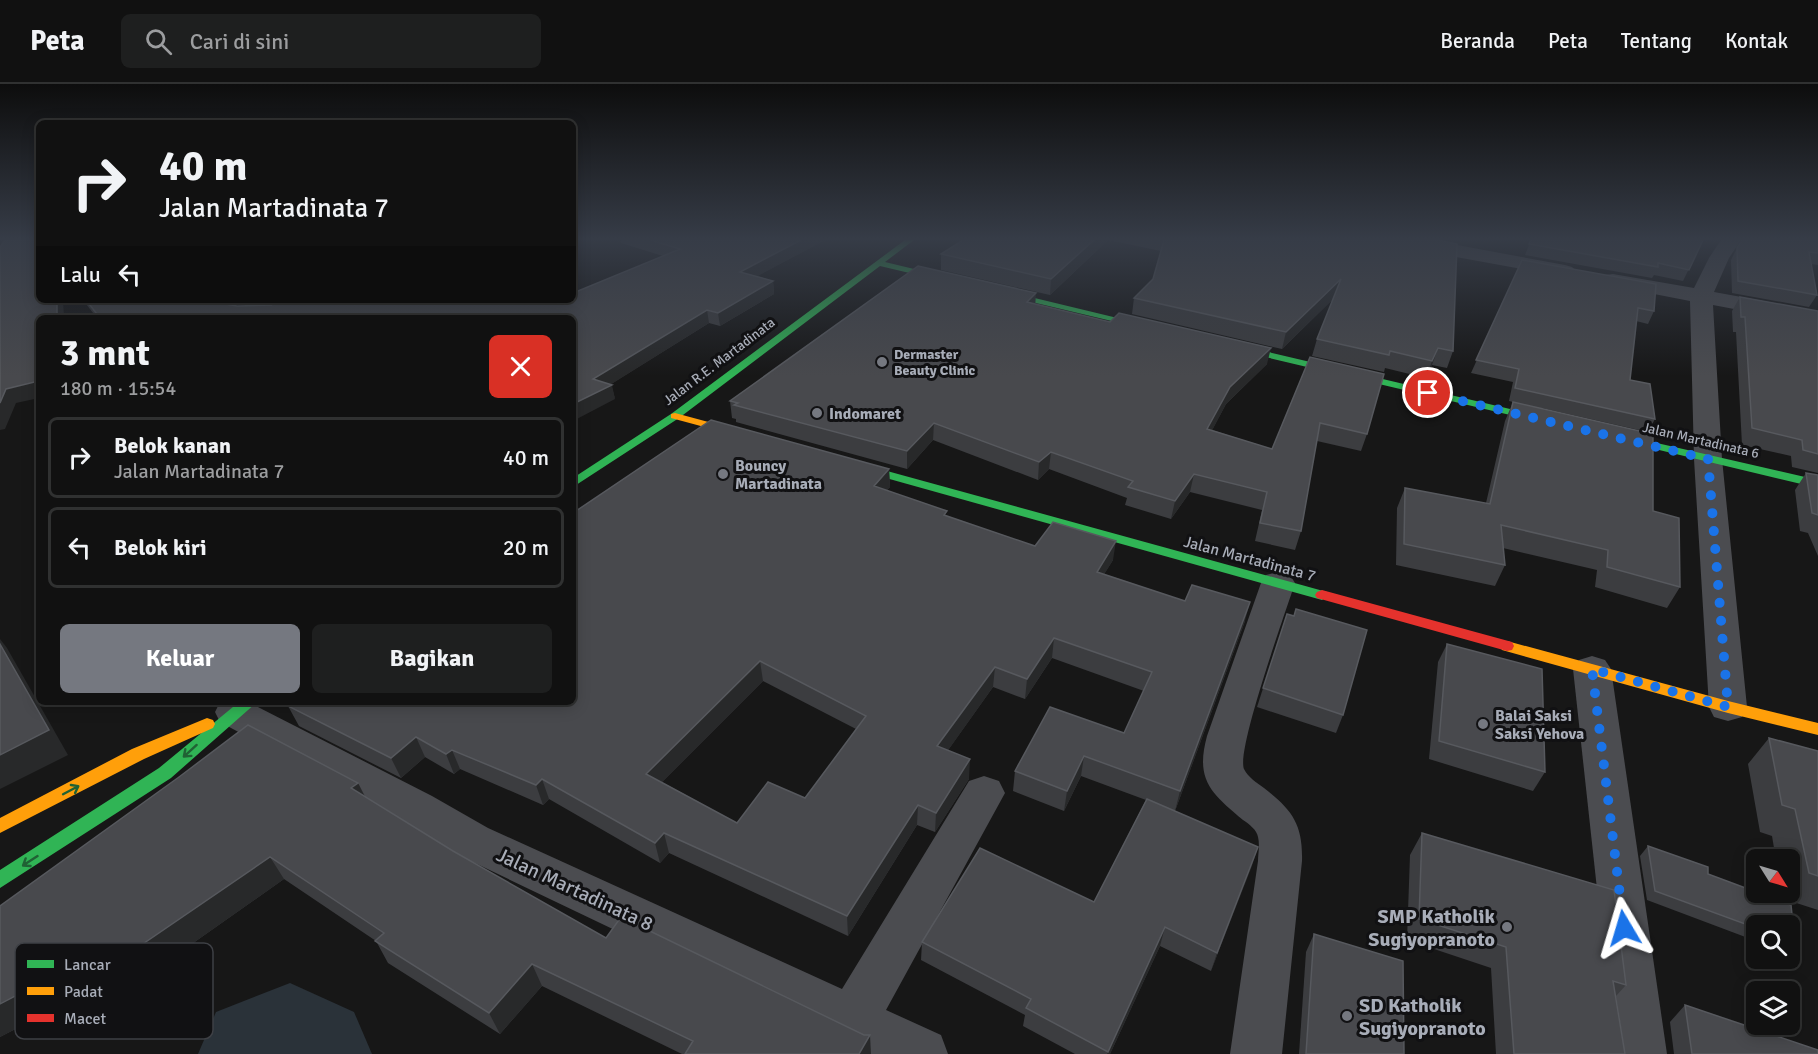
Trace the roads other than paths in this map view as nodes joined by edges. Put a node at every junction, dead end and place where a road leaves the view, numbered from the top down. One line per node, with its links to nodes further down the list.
1 (848, 285): 9 (main road, Jalan R.E. Martadinata)
2 (972, 285): 7 (main road)
3 (1643, 285): 5 (street)
4 (1706, 285): 5 (street)
5 (1701, 296): 6 (street); 13 (street)
6 (1818, 318)
7 (1175, 333)
8 (1210, 341): 10 (main road)
9 (675, 416): 12 (main road); 15 (main road, Jalan R.E. Martadinata)
10 (1568, 426)
11 (1591, 431): 13 (main road, Jalan Martadinata 6)
12 (766, 441)
13 (1708, 459): 16 (main road, Jalan Martadinata 6); 20 (street)
14 (834, 460): 17 (main road, Jalan Martadinata 7)
15 (576, 481)
16 (1818, 484)
17 (1278, 582): 18 (main road, Jalan Martadinata 7); 27 (street)
18 (1592, 669): 20 (main road, Jalan Martadinata 7); 28 (street)
19 (241, 707): 23 (main road, one-way to 19); 24 (main road, one-way to 24); 25 (street, Jalan Martadinata 8)
20 (1728, 707): 21 (main road, Jalan Martadinata 7)
21 (1818, 729)
22 (984, 793): 25 (street)
23 (0, 826)
24 (0, 880)
25 (853, 1019): 26 (street, Jalan Martadinata 8)
26 (922, 1054)
27 (1256, 1054)
28 (1641, 1054)

